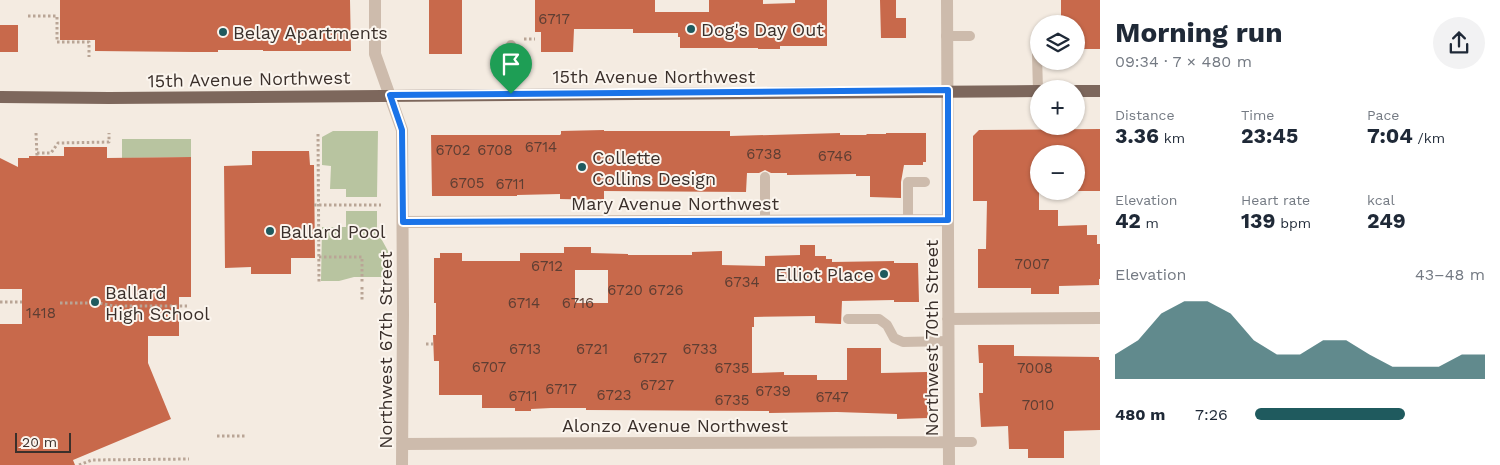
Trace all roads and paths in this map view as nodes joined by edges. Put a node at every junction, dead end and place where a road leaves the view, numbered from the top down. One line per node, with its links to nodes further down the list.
1 (375, 0): 14 (street, Northwest 67th Street)
2 (946, 0): 4 (street, Northwest 70th Street)
3 (28, 16): 8 (path)
4 (946, 36): 5 (lane); 9 (street, Northwest 70th Street)
5 (970, 36)
6 (535, 39): 7 (path)
7 (514, 42): 13 (lane)
8 (89, 57)
9 (948, 90): 10 (main road, 15th Avenue Northwest); 13 (main road, 15th Avenue Northwest); 25 (street, Northwest 70th Street)
10 (1030, 91)
11 (1085, 91): 12 (main road)
12 (1100, 91)
13 (511, 94): 14 (main road, 15th Avenue Northwest)
14 (390, 95): 15 (main road, 15th Avenue Northwest); 26 (street, Northwest 67th Street)
15 (0, 97)
16 (109, 132): 17 (path)
17 (36, 133)
18 (318, 134): 21 (path)
19 (765, 176): 23 (lane)
20 (925, 182): 24 (lane)
21 (316, 205): 22 (path); 27 (path)
22 (381, 205)
23 (765, 220): 24 (street, Mary Avenue Northwest); 26 (street, Mary Avenue Northwest)
24 (908, 220): 25 (street, Mary Avenue Northwest)
25 (948, 220): 38 (street, Northwest 70th Street)
26 (403, 222): 46 (street, Northwest 67th Street)
27 (319, 257): 28 (path); 29 (path)
28 (319, 282)
29 (362, 282)
30 (362, 287): 33 (path)
31 (0, 302): 32 (path)
32 (22, 302)
33 (362, 302)
34 (60, 303): 35 (path)
35 (187, 306)
36 (1100, 318): 38 (street)
37 (848, 319): 39 (lane)
38 (948, 319): 39 (street, Northwest 70th Street)
39 (949, 341): 44 (street, Northwest 70th Street)
40 (426, 344): 41 (path)
41 (433, 344)
42 (217, 436): 43 (path)
43 (248, 436)
44 (949, 442): 45 (lane); 46 (street, Alonzo Avenue Northwest); 50 (street, Northwest 70th Street)
45 (972, 442)
46 (402, 444): 49 (street, Northwest 67th Street)
47 (189, 459): 48 (path)
48 (79, 465)
49 (402, 465)
50 (949, 465)

